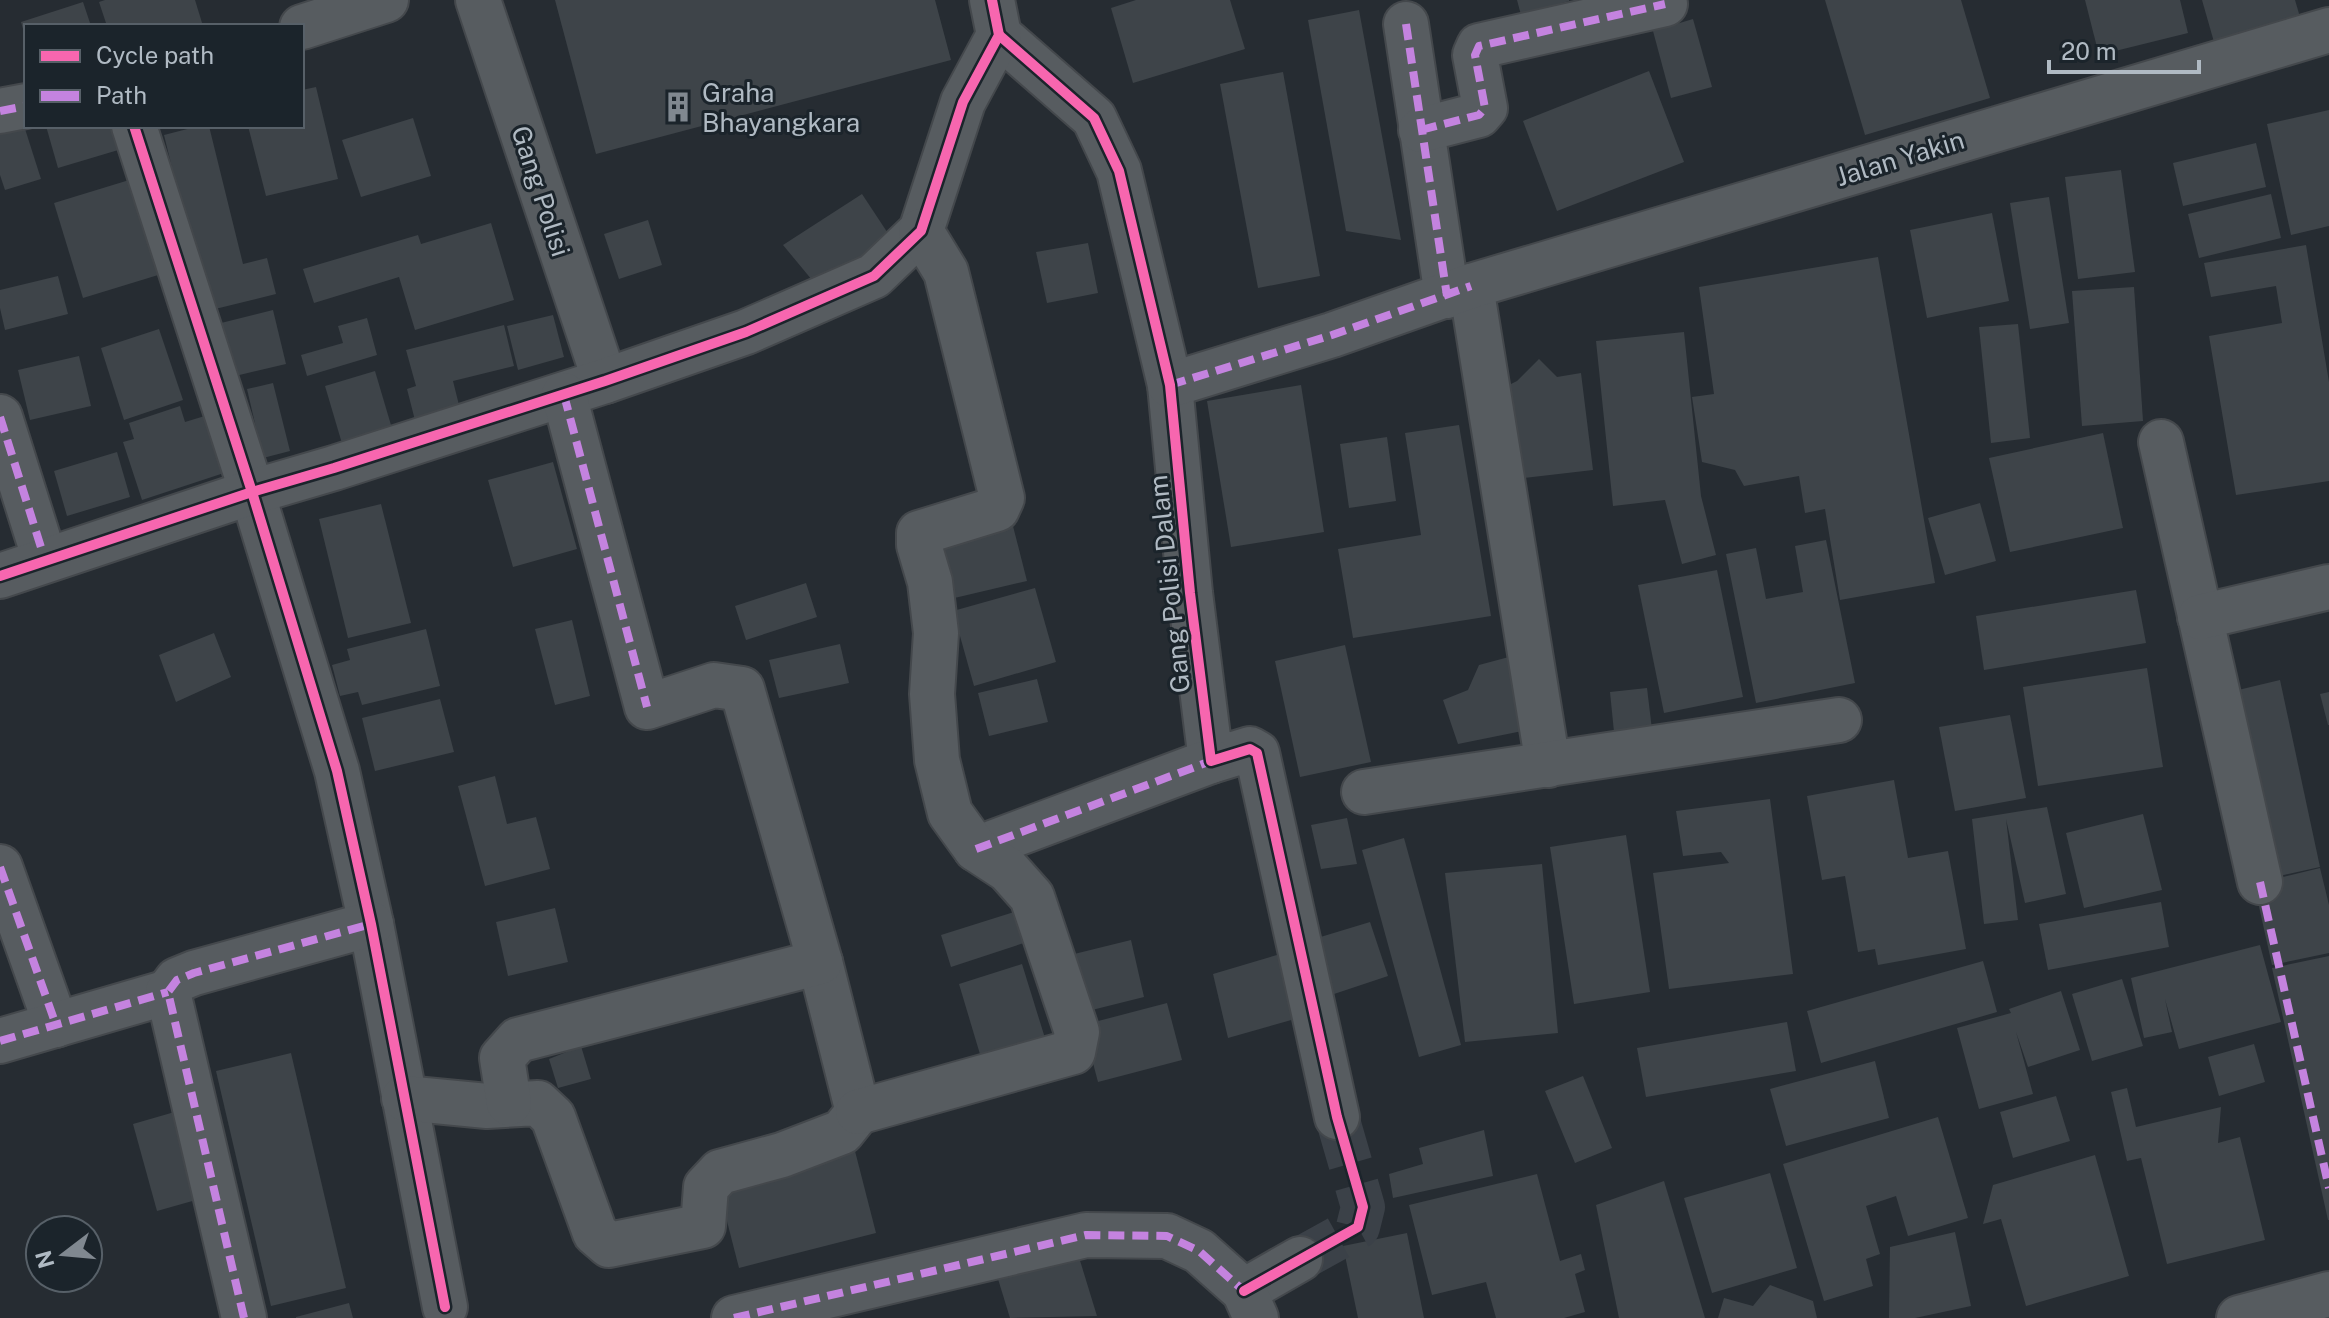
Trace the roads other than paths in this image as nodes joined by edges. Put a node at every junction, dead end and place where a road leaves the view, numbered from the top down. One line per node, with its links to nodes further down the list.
1 (386, 0): 6 (street)
2 (478, 0): 14 (street, Gang Polisi)
3 (1665, 4): 11 (street)
4 (996, 18): 12 (street); 15 (street, Gang Polisi Dalam)
5 (1406, 24): 11 (street)
6 (304, 26)
7 (2329, 30): 13 (street, Jalan Yakin)
8 (24, 106): 9 (street)
9 (0, 111)
10 (135, 128): 19 (street)
11 (1421, 130): 13 (street)
12 (921, 231): 14 (street); 28 (street)
13 (1459, 291): 15 (street, Jalan Yakin); 26 (street)
14 (605, 381): 16 (street)
15 (1170, 385): 25 (street, Gang Polisi Dalam)
16 (564, 395): 19 (street); 32 (street)
17 (0, 417): 20 (street)
18 (2161, 442): 23 (street)
19 (252, 492): 20 (street); 31 (street)
20 (45, 560): 21 (street)
21 (0, 576)
22 (2329, 587): 23 (street)
23 (2200, 617): 30 (street)
24 (1839, 720): 26 (street)
25 (1211, 761): 28 (street); 39 (street)
26 (1548, 765): 27 (street)
27 (1364, 792)
28 (976, 849): 38 (street)
29 (0, 867): 34 (street)
30 (2260, 882)
31 (371, 924): 33 (street); 36 (street)
32 (820, 962): 37 (street); 38 (street)
33 (168, 992): 34 (street); 44 (street)
34 (56, 1025): 35 (street)
35 (0, 1041)
36 (404, 1098): 37 (street); 43 (street)
37 (509, 1103): 38 (street)
38 (858, 1112)
39 (1337, 1117)
40 (1300, 1259): 42 (street)
41 (2329, 1294): 46 (street)
42 (1250, 1305): 45 (street)
43 (445, 1307)
44 (244, 1318)
45 (734, 1318)
46 (2239, 1318)

